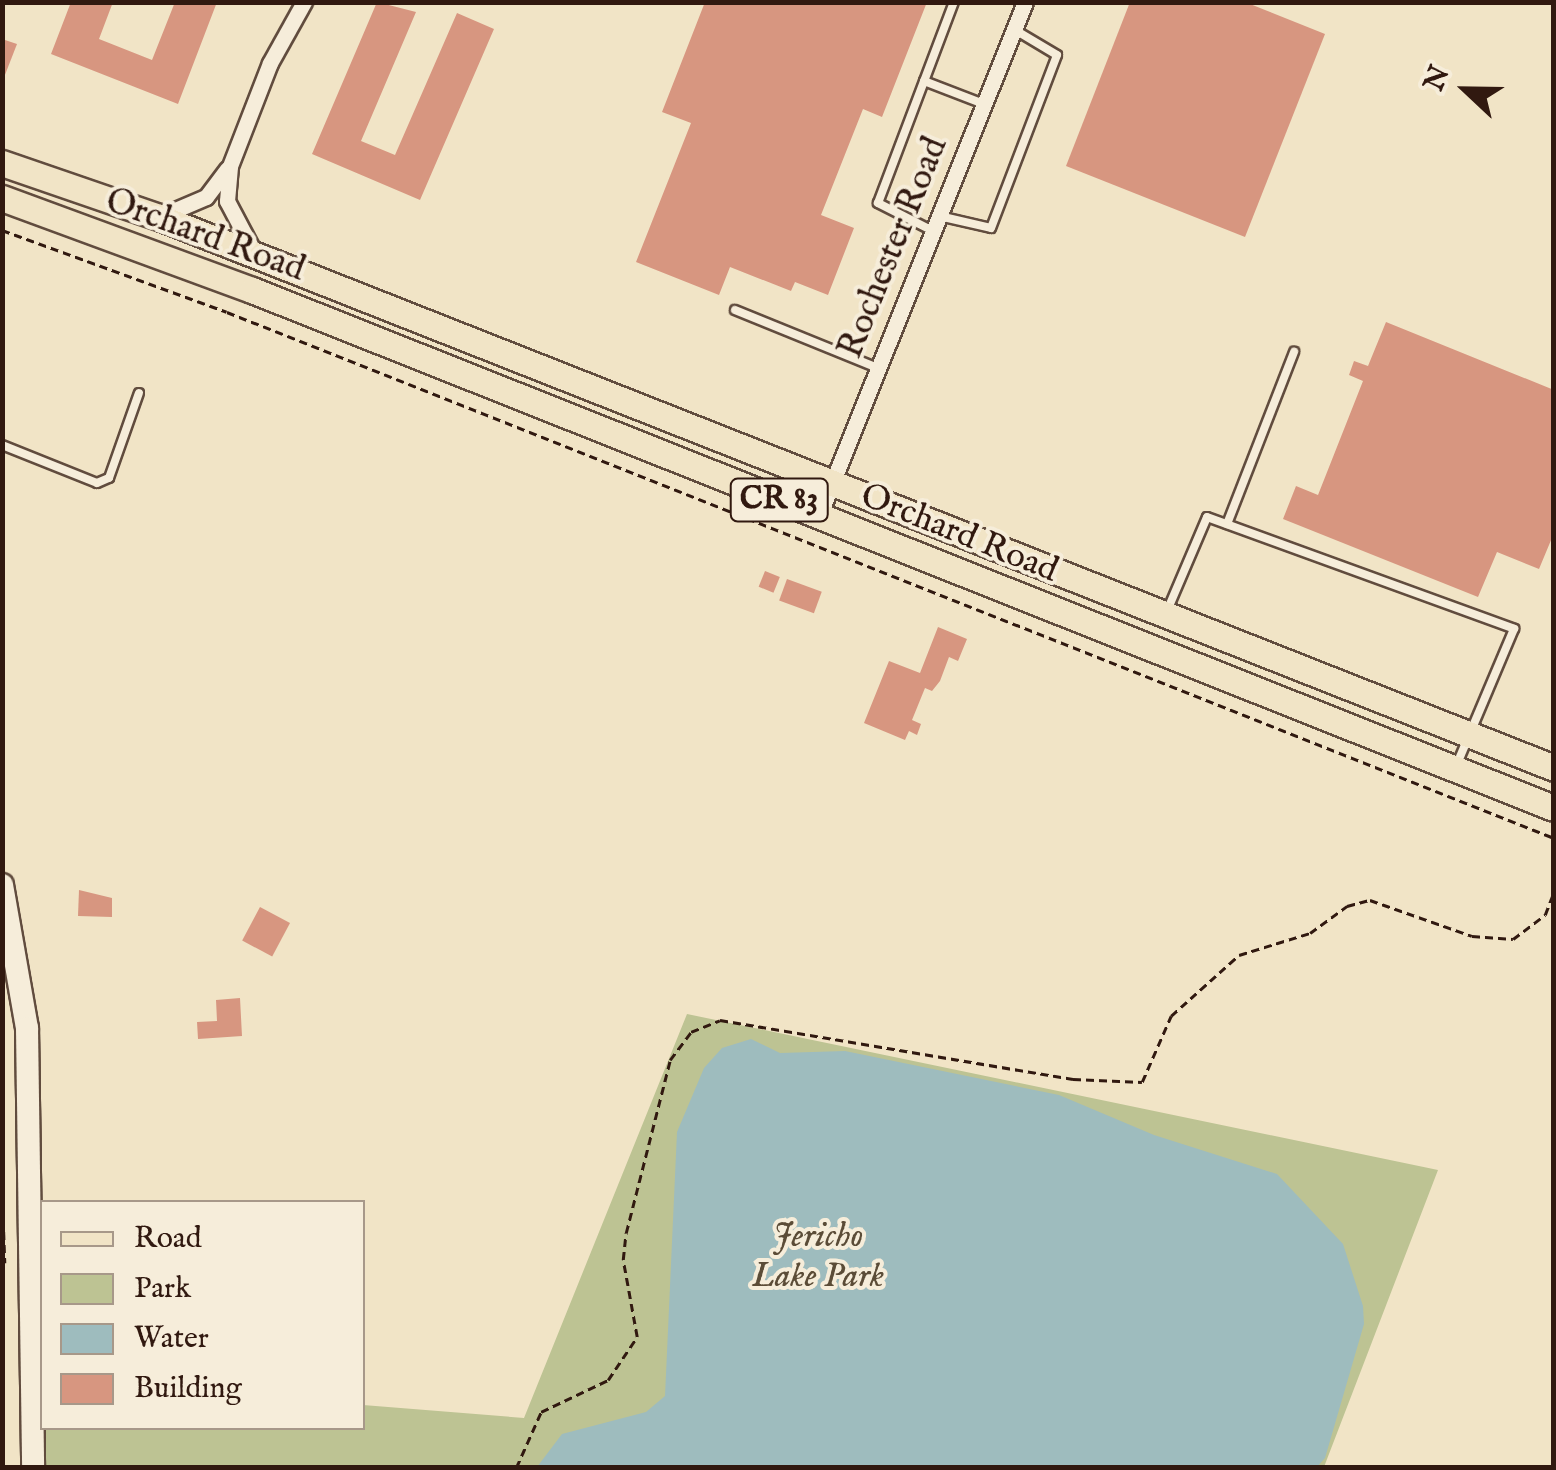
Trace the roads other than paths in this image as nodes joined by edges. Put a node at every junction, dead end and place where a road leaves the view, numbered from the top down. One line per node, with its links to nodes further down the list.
1 (304, 2): 8 (street)
2 (954, 2): 5 (lane)
3 (1025, 2): 4 (street, Rochester Road)
4 (1014, 30): 6 (street, Rochester Road); 11 (lane)
5 (924, 81): 6 (lane); 11 (lane)
6 (984, 104): 11 (street, Rochester Road)
7 (2, 163): 10 (main road, Orchard Road / CR 83)
8 (230, 166): 10 (street); 12 (street)
9 (2, 198): 19 (main road, Orchard Road / CR 83)
10 (159, 216): 12 (main road, Orchard Road / CR 83)
11 (936, 224): 15 (street, Rochester Road)
12 (255, 254): 18 (main road, Orchard Road / CR 83)
13 (735, 310): 15 (lane)
14 (1294, 352): 20 (lane)
15 (878, 368): 18 (street, Rochester Road)
16 (139, 393): 17 (lane)
17 (2, 445)
18 (833, 482): 19 (street, Rochester Road); 21 (main road, Orchard Road / CR 83)
19 (819, 516): 23 (main road, Orchard Road / CR 83)
20 (1227, 524): 21 (lane); 22 (lane)
21 (1166, 613): 22 (main road, Orchard Road / CR 83)
22 (1470, 735): 23 (lane); 24 (main road, Orchard Road / CR 83)
23 (1455, 768): 25 (main road, Orchard Road / CR 83)
24 (1554, 768)
25 (1554, 808)
26 (2, 884): 27 (main road)
27 (33, 1468)

